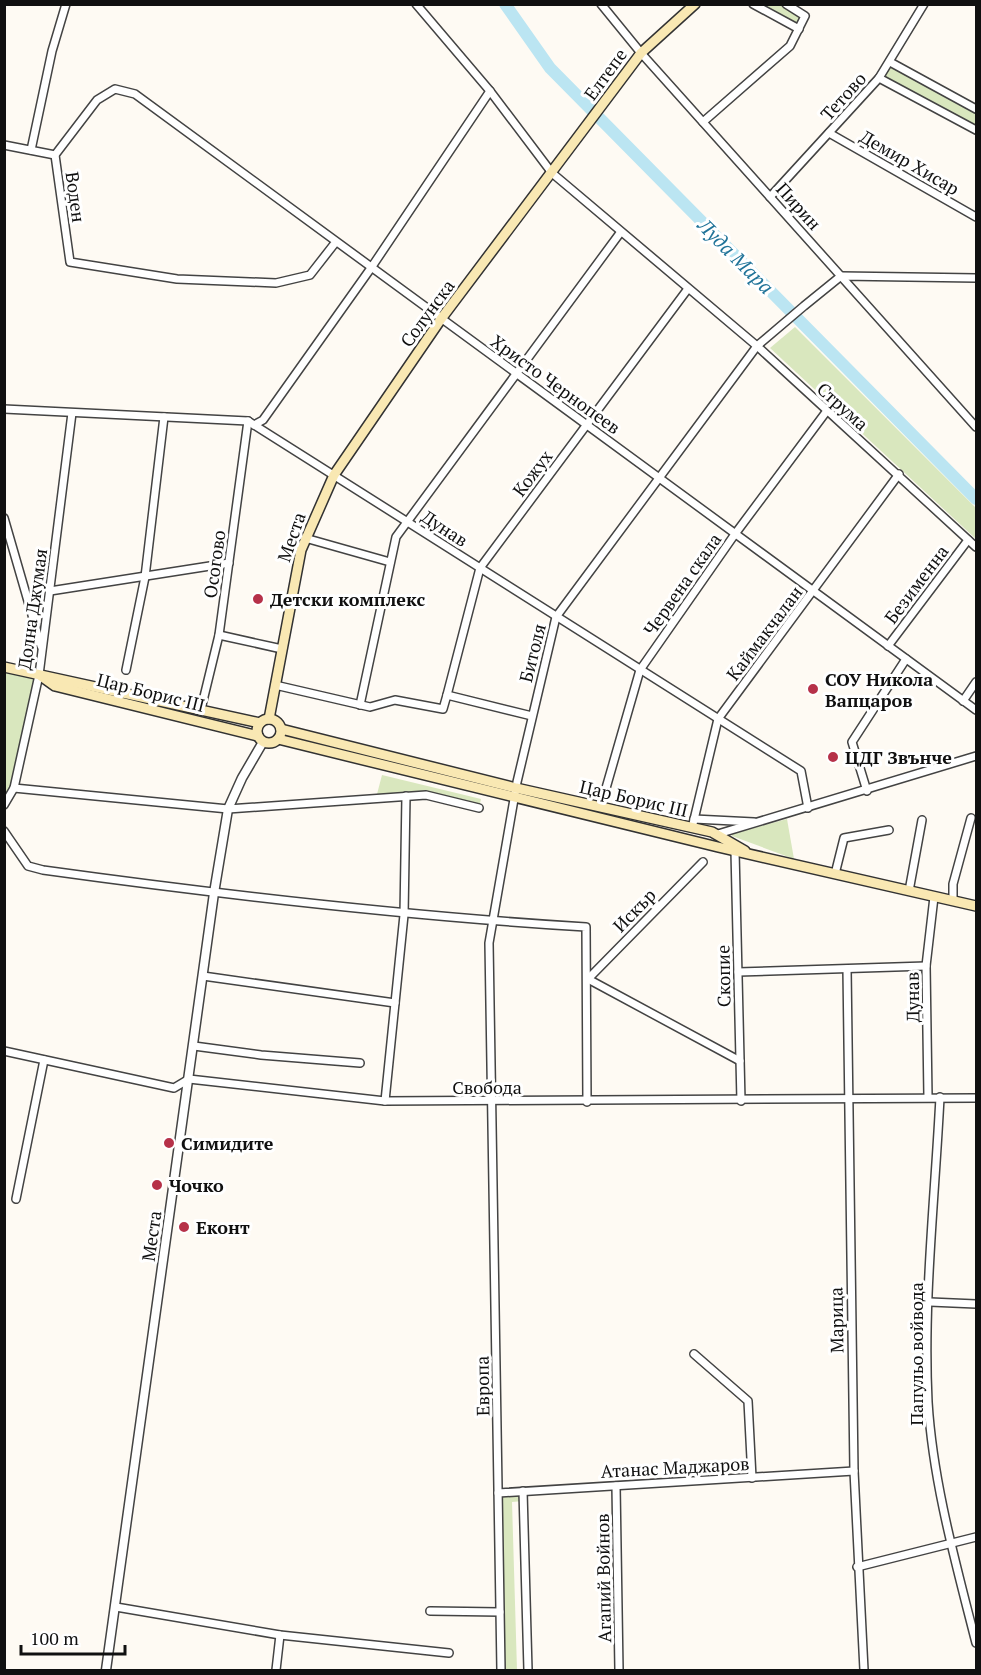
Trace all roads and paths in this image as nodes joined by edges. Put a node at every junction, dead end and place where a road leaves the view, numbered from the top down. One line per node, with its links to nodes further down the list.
1 (66, 4): 19 (street)
2 (416, 4): 13 (street, Струма)
3 (601, 4): 9 (street, Пирин)
4 (695, 4): 9 (main road, Елтепе)
5 (753, 4): 8 (street)
6 (786, 4): 8 (street)
7 (924, 4): 10 (street, Тетово)
8 (799, 29): 15 (street)
9 (641, 53): 15 (street, Пирин); 21 (main road, Елтепе)
10 (890, 62): 11 (street, Тетово); 14 (street)
11 (879, 78): 16 (street); 17 (street, Тетово)
12 (115, 89): 20 (street, Воден); 25 (street, Христо Чернопеев)
13 (490, 91): 21 (street, Струма); 26 (street)
14 (976, 109)
15 (703, 122): 22 (street, Пирин)
16 (976, 130)
17 (829, 133): 22 (street, Тетово); 23 (street, Демир Хисар)
18 (4, 145): 19 (street)
19 (31, 150): 20 (street)
20 (55, 155): 25 (street, Воден)
21 (552, 173): 24 (street, Струма); 30 (main road, Солунска)
22 (771, 197): 27 (street, Пирин)
23 (976, 217)
24 (620, 233): 29 (street, Струма); 32 (street)
25 (335, 243): 26 (street, Христо Чернопеев)
26 (371, 268): 30 (street, Христо Чернопеев); 37 (street)
27 (842, 276): 28 (street); 31 (street, Битоля); 39 (street, Пирин)
28 (976, 278)
29 (687, 290): 31 (street, Струма); 38 (street, Кожух)
30 (441, 319): 32 (street, Христо Чернопеев); 41 (main road, Солунска)
31 (757, 346): 34 (street, Струма); 42 (street, Битоля)
32 (517, 374): 38 (street, Христо Чернопеев); 44 (street)
33 (4, 409): 35 (street, Дунав)
34 (826, 412): 40 (street, Струма); 45 (street, Червена скала)
35 (72, 413): 36 (street, Дунав); 53 (street, Долна Джумая)
36 (164, 417): 37 (street, Дунав); 52 (street)
37 (251, 423): 41 (street, Дунав); 50 (street, Осогово)
38 (586, 425): 42 (street, Христо Чернопеев); 51 (street, Кожух)
39 (976, 427)
40 (899, 474): 47 (street, Струма); 54 (street, Каймакчалан)
41 (334, 475): 44 (street, Дунав); 46 (main road, Места)
42 (659, 478): 45 (street, Христо Чернопеев); 55 (street, Битоля)
43 (4, 519): 59 (street)
44 (406, 521): 49 (street); 51 (street, Дунав)
45 (735, 534): 54 (street, Христо Чернопеев); 63 (street, Червена скала)
46 (305, 538): 49 (street); 58 (main road, Места)
47 (968, 540): 48 (street, Струма); 57 (street, Безименна)
48 (976, 547)
49 (390, 562): 69 (street)
50 (229, 563): 52 (street); 56 (street, Осогово)
51 (480, 568): 55 (street, Дунав); 67 (street, Кожух)
52 (145, 577): 53 (street); 62 (street)
53 (50, 591): 59 (street, Долна Джумая)
54 (814, 592): 57 (street, Христо Чернопеев); 73 (street, Каймакчалан)
55 (556, 617): 63 (street, Дунав); 72 (street, Битоля)
56 (219, 634): 58 (street); 70 (street, Осогово)
57 (888, 646): 60 (street, Христо Чернопеев)
58 (282, 649): 66 (main road, Места)
59 (43, 651): 64 (street, Долна Джумая)
60 (906, 659): 68 (street, Христо Чернопеев); 79 (street)
61 (4, 667): 64 (main road, Цар Борис III)
62 (126, 670)
63 (640, 670): 73 (street, Дунав); 81 (street, Червена скала)
64 (39, 675): 70 (main road, Цар Борис III); 76 (main road, Цар Борис III); 78 (street, Долна Джумая)
65 (976, 682): 68 (street)
66 (275, 685): 69 (street); 74 (main road, Места)
67 (447, 695): 69 (street); 72 (street)
68 (963, 701): 71 (street, Христо Чернопеев)
69 (360, 705)
70 (201, 709): 74 (main road, Цар Борис III)
71 (976, 710)
72 (532, 716): 80 (street, Битоля)
73 (718, 720): 85 (street, Дунав); 90 (street, Каймакчалан)
74 (265, 721): 75 (main road); 76 (main road, Места)
75 (280, 734): 76 (main road); 80 (main road, Цар Борис III)
76 (260, 739): 86 (street, Места)
77 (976, 756): 79 (street, Цар Борис III)
78 (14, 788): 83 (street, Долна Джумая); 86 (street)
79 (867, 791): 85 (street, Цар Борис III)
80 (515, 792): 90 (main road, Цар Борис III); 94 (main road, Цар Борис III); 105 (street, Битоля)
81 (604, 795)
82 (406, 796): 84 (street); 86 (street); 104 (street)
83 (4, 805)
84 (479, 808)
85 (807, 808): 89 (street, Цар Борис III)
86 (228, 809): 100 (street, Места)
87 (971, 818): 102 (street)
88 (922, 820): 99 (street)
89 (761, 822): 90 (street); 93 (street, Цар Борис III)
90 (693, 824): 93 (main road, Цар Борис III)
91 (889, 830): 98 (street)
92 (4, 831): 100 (street)
93 (715, 833): 94 (main road); 96 (main road)
94 (709, 845): 95 (main road, Цар Борис III)
95 (735, 851): 96 (main road, Цар Борис III); 108 (street, Скопие)
96 (752, 855): 98 (main road, Цар Борис III)
97 (702, 862): 110 (street, Искър)
98 (835, 874): 99 (main road, Цар Борис III)
99 (909, 891): 101 (main road, Цар Борис III)
100 (214, 893): 104 (street); 109 (street, Места)
101 (934, 897): 102 (main road, Цар Борис III); 106 (street, Дунав)
102 (953, 901): 103 (main road, Цар Борис III)
103 (976, 906)
104 (404, 915): 105 (street); 111 (street)
105 (492, 922): 110 (street); 124 (street, Битоля)
106 (926, 966): 107 (street); 118 (street, Дунав)
107 (847, 969): 108 (street); 121 (street, Марица)
108 (738, 972): 115 (street, Скопие)
109 (203, 976): 111 (street); 112 (street, Места)
110 (588, 979): 115 (street); 125 (street)
111 (395, 1003): 122 (street)
112 (194, 1046): 116 (street); 117 (street, Места)
113 (4, 1052): 114 (street, Свобода)
114 (44, 1060): 117 (street, Свобода); 126 (street)
115 (741, 1060): 123 (street, Скопие)
116 (360, 1063)
117 (189, 1079): 122 (street, Свобода); 138 (street, Места)
118 (928, 1097): 119 (street, Свобода); 121 (street, Свобода)
119 (940, 1097): 120 (street, Свобода); 127 (street, Папульо войвода)
120 (976, 1098)
121 (849, 1099): 123 (street, Свобода); 130 (street, Марица)
122 (385, 1101): 124 (street, Свобода)
123 (741, 1101): 125 (street, Свобода)
124 (494, 1102): 125 (street, Свобода); 134 (street, Европа)
125 (587, 1102)
126 (16, 1199)
127 (930, 1302): 128 (street); 136 (street, Папульо войвода)
128 (976, 1304)
129 (694, 1354): 131 (street)
130 (854, 1471): 131 (street, Атанас Маджаров); 137 (street, Марица)
131 (752, 1478): 132 (street, Атанас Маджаров)
132 (616, 1486): 133 (street, Атанас Маджаров); 148 (street, Агапий Войнов)
133 (523, 1491): 134 (street, Атанас Маджаров); 147 (street)
134 (498, 1493): 140 (street, Европа)
135 (976, 1537): 136 (street)
136 (951, 1543): 137 (street); 142 (street, Папульо войвода)
137 (857, 1567): 149 (street, Марица)
138 (116, 1607): 141 (street); 144 (street, Места)
139 (430, 1611): 140 (street)
140 (500, 1612): 146 (street, Европа)
141 (280, 1635): 143 (street); 145 (street)
142 (976, 1643)
143 (449, 1653)
144 (106, 1671)
145 (276, 1671)
146 (501, 1671)
147 (528, 1671)
148 (619, 1671)
149 (864, 1671)

